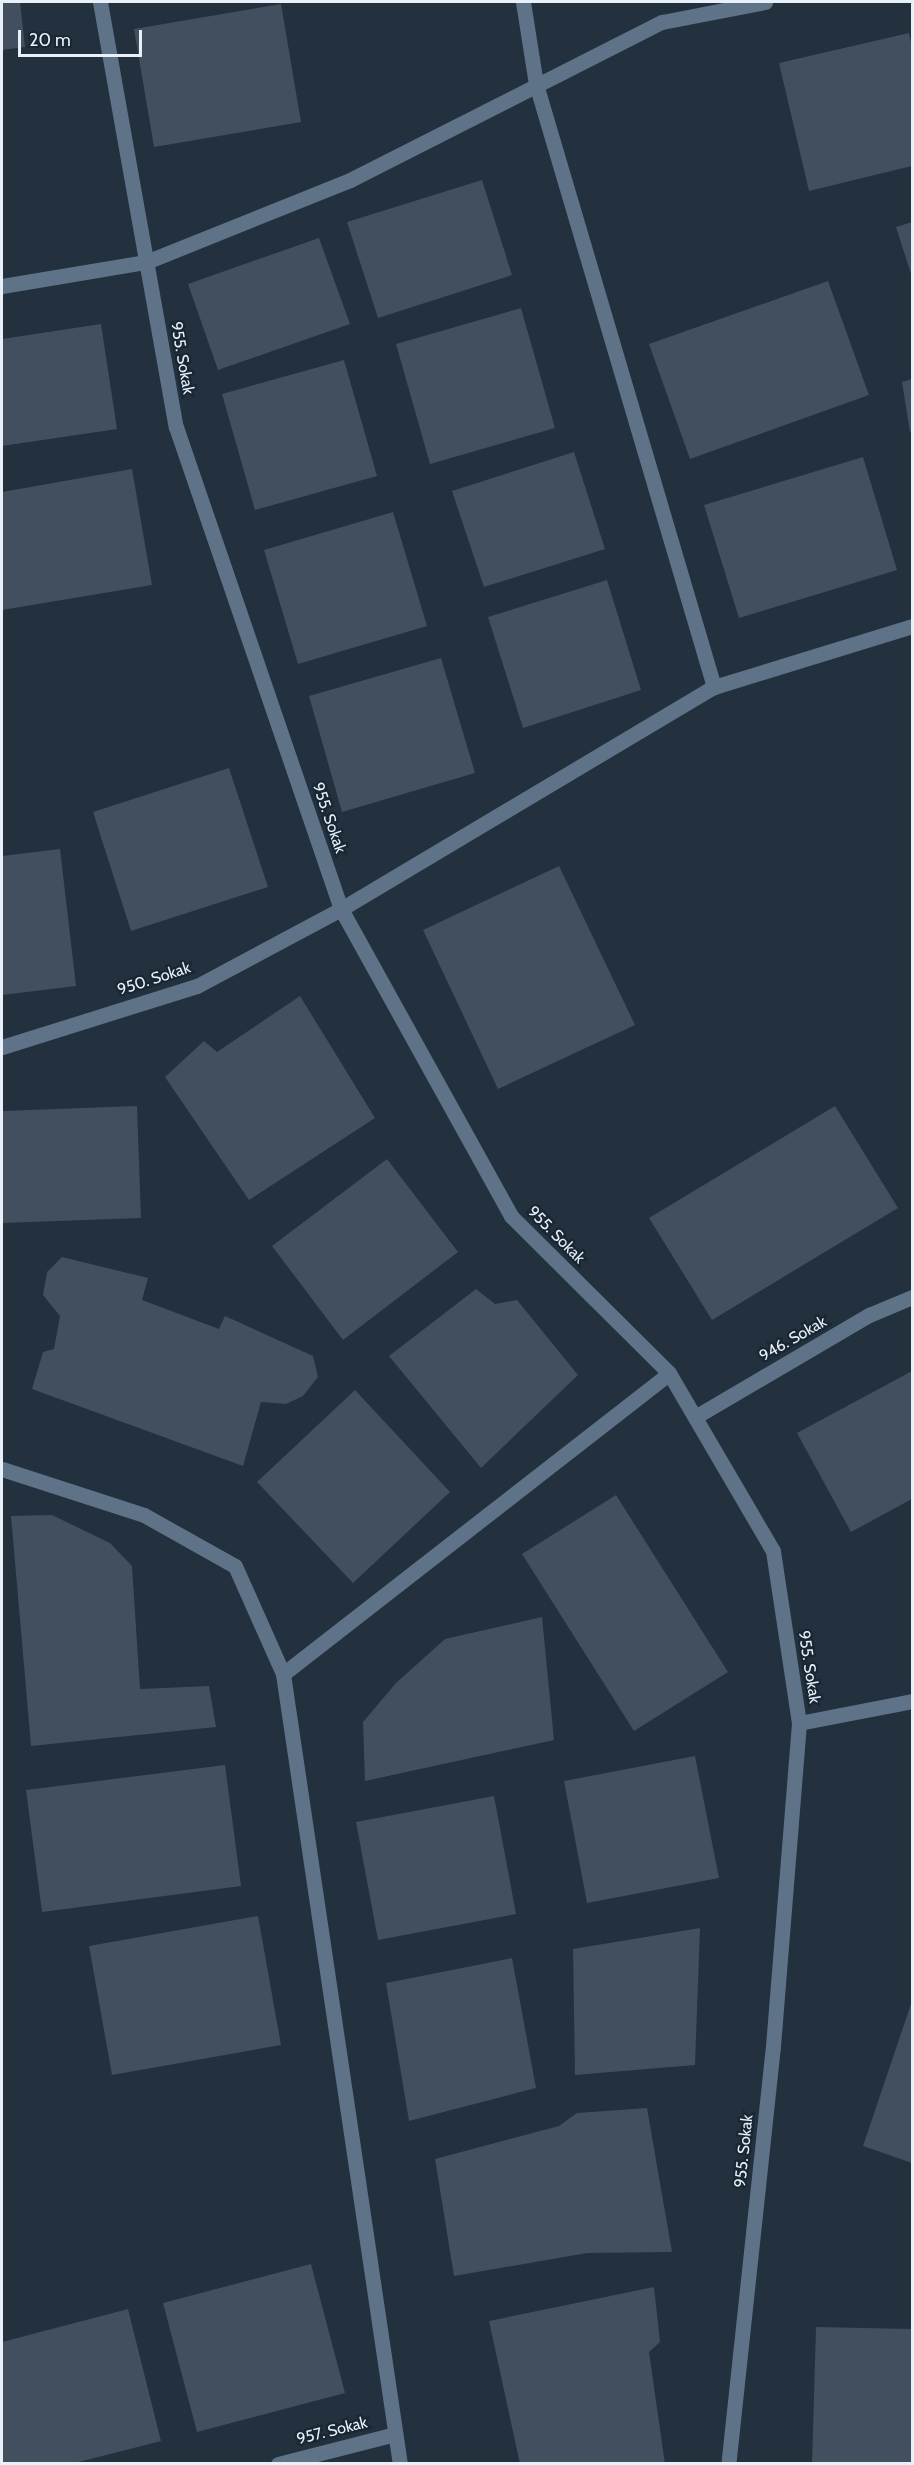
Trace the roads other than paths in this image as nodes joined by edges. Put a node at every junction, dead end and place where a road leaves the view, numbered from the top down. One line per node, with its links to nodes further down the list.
1 (100, 2): 5 (street, 955. Sokak)
2 (523, 2): 4 (street)
3 (765, 2): 4 (street)
4 (536, 84): 5 (street); 8 (street)
5 (146, 262): 6 (street); 9 (street, 955. Sokak)
6 (2, 286)
7 (912, 626): 8 (street, 950. Sokak)
8 (714, 687): 9 (street, 950. Sokak)
9 (341, 909): 10 (street, 950. Sokak); 12 (street, 955. Sokak)
10 (2, 1047)
11 (912, 1297): 13 (street, 946. Sokak)
12 (669, 1373): 13 (street, 955. Sokak); 15 (street)
13 (695, 1417): 17 (street, 955. Sokak)
14 (2, 1469): 15 (street)
15 (283, 1674): 18 (street)
16 (912, 1701): 17 (street)
17 (800, 1723): 21 (street, 955. Sokak)
18 (395, 2434): 19 (street, 957. Sokak); 20 (street)
19 (278, 2463)
20 (400, 2463)
21 (728, 2463)

